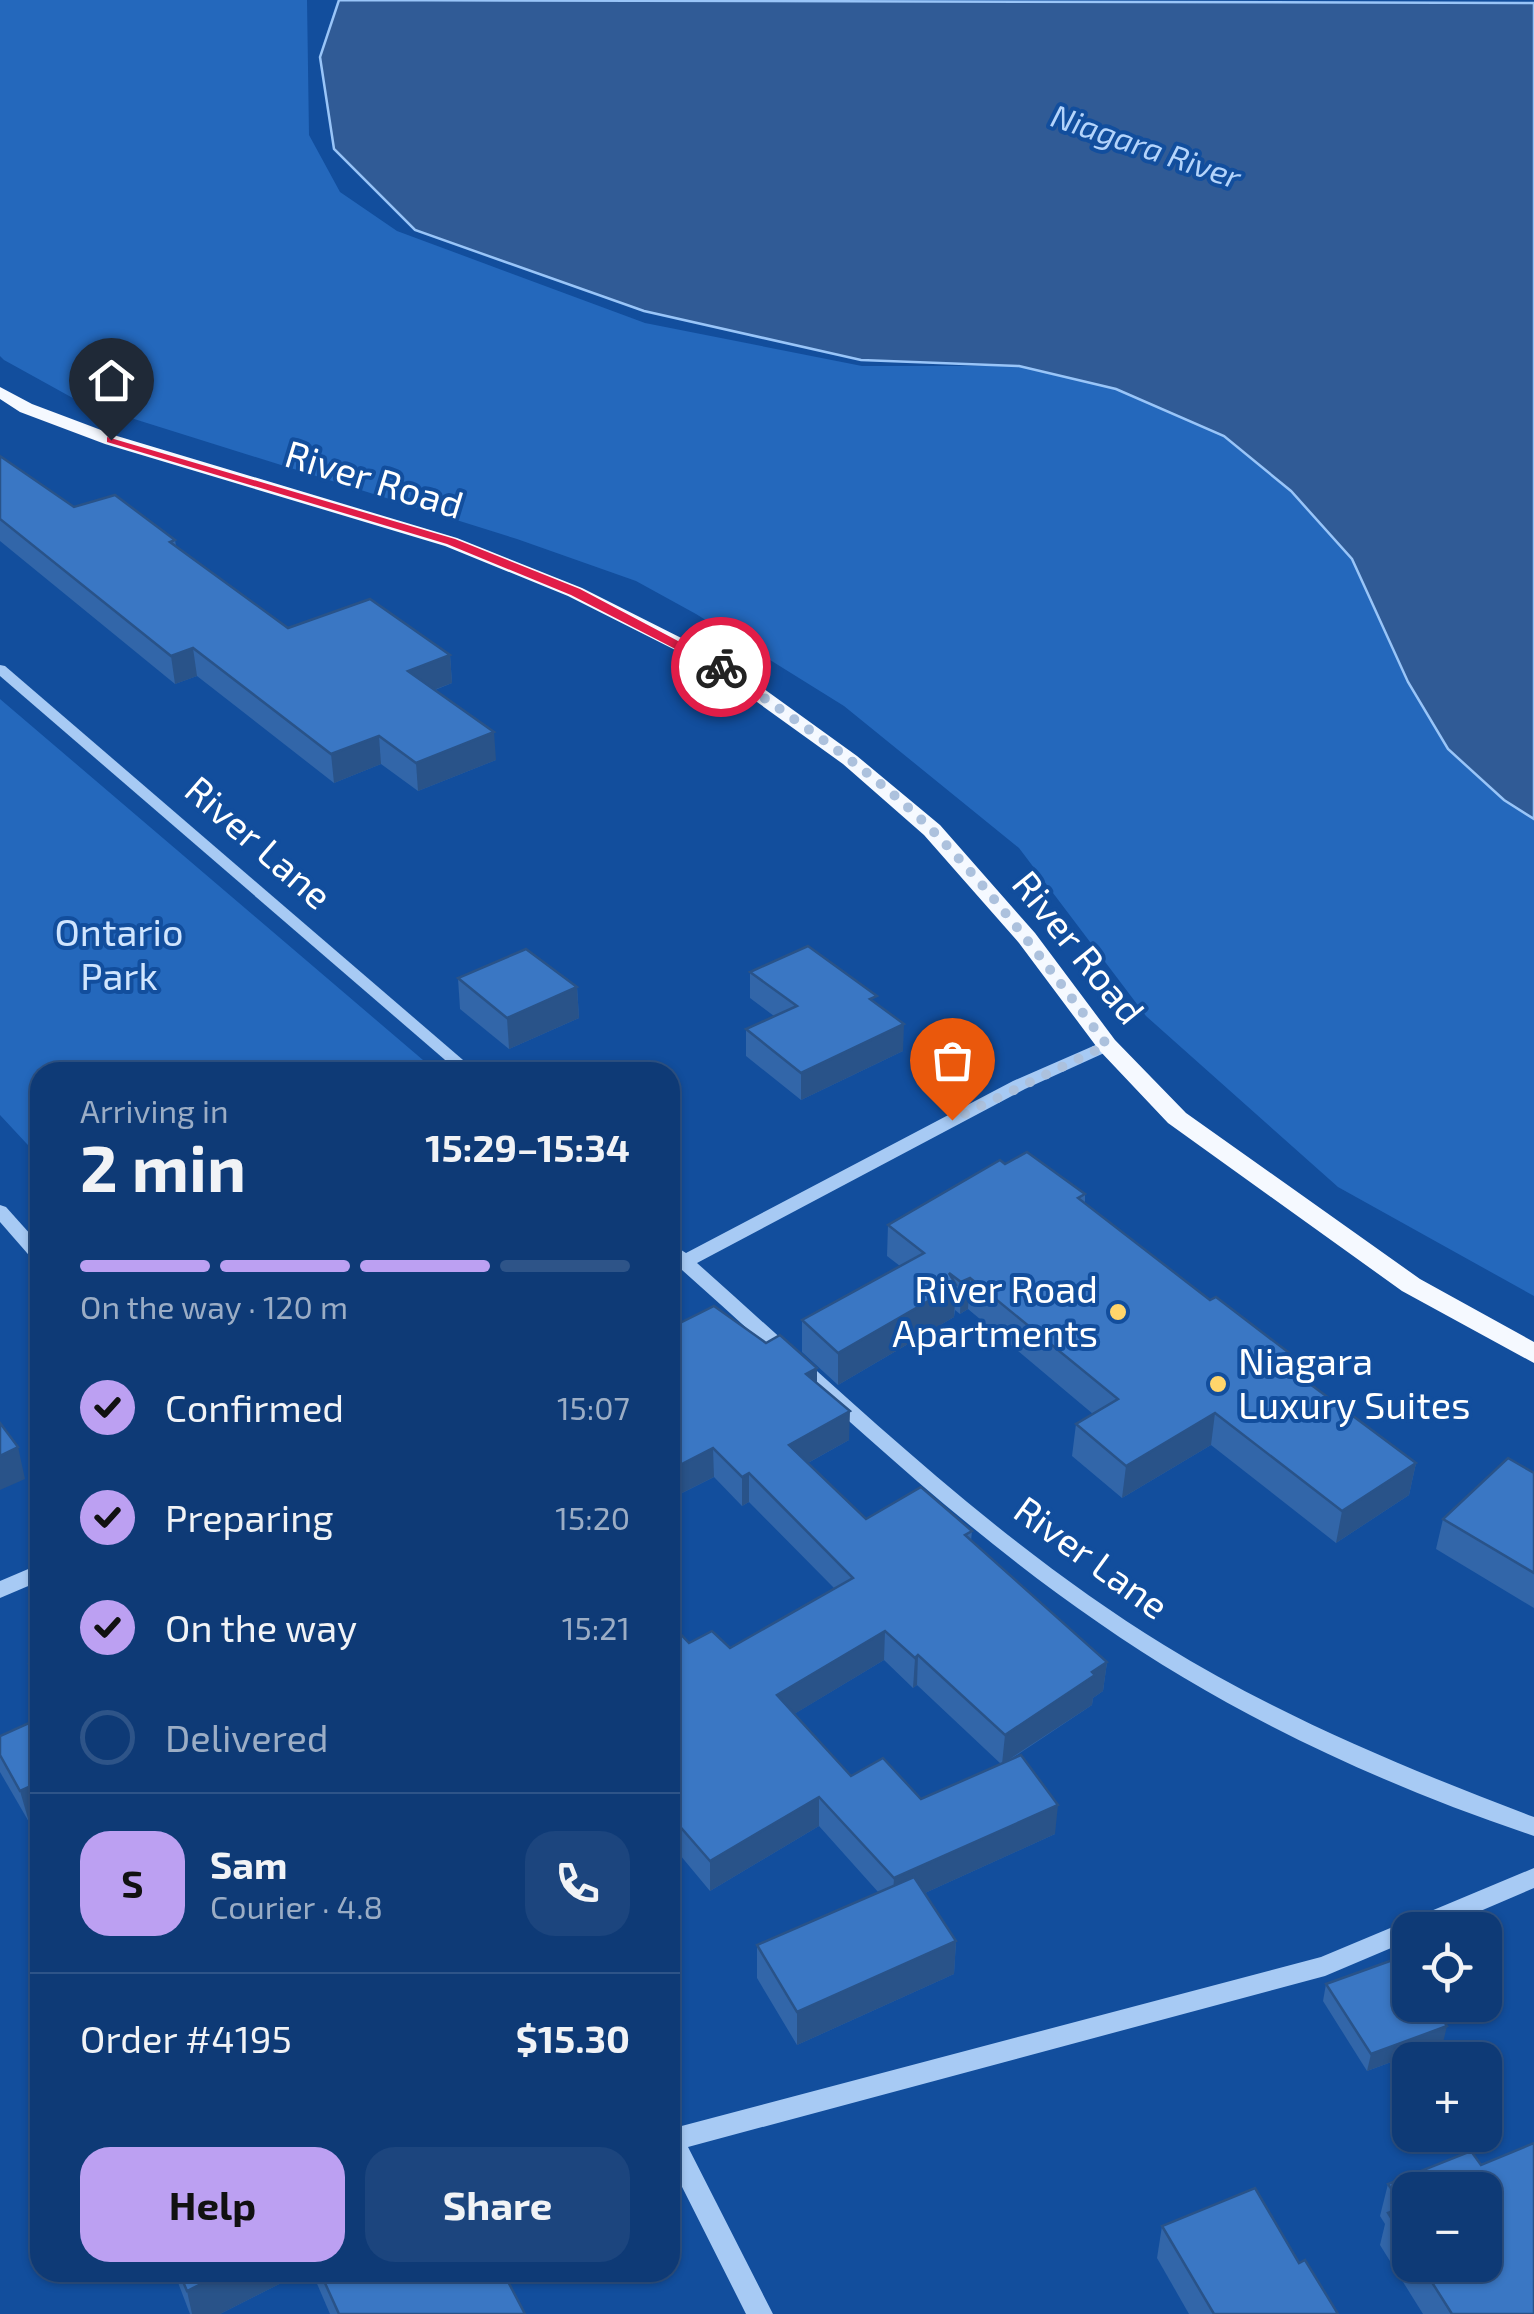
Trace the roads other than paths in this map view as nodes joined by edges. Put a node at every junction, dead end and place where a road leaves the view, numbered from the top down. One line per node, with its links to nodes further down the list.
1 (0, 392): 3 (main road, River Road)
2 (0, 669): 4 (street, River Lane)
3 (1107, 1045): 7 (street); 9 (main road, River Road)
4 (457, 1062)
5 (0, 1210): 6 (street)
6 (30, 1245)
7 (680, 1257)
8 (680, 1264): 12 (street, River Lane)
9 (1534, 1354)
10 (30, 1576): 11 (street)
11 (0, 1590)
12 (1534, 1827)
13 (1534, 1878): 14 (street)
14 (1453, 1912)
15 (1392, 1938): 16 (street)
16 (680, 2137)
17 (680, 2157): 18 (street)
18 (760, 2314)

